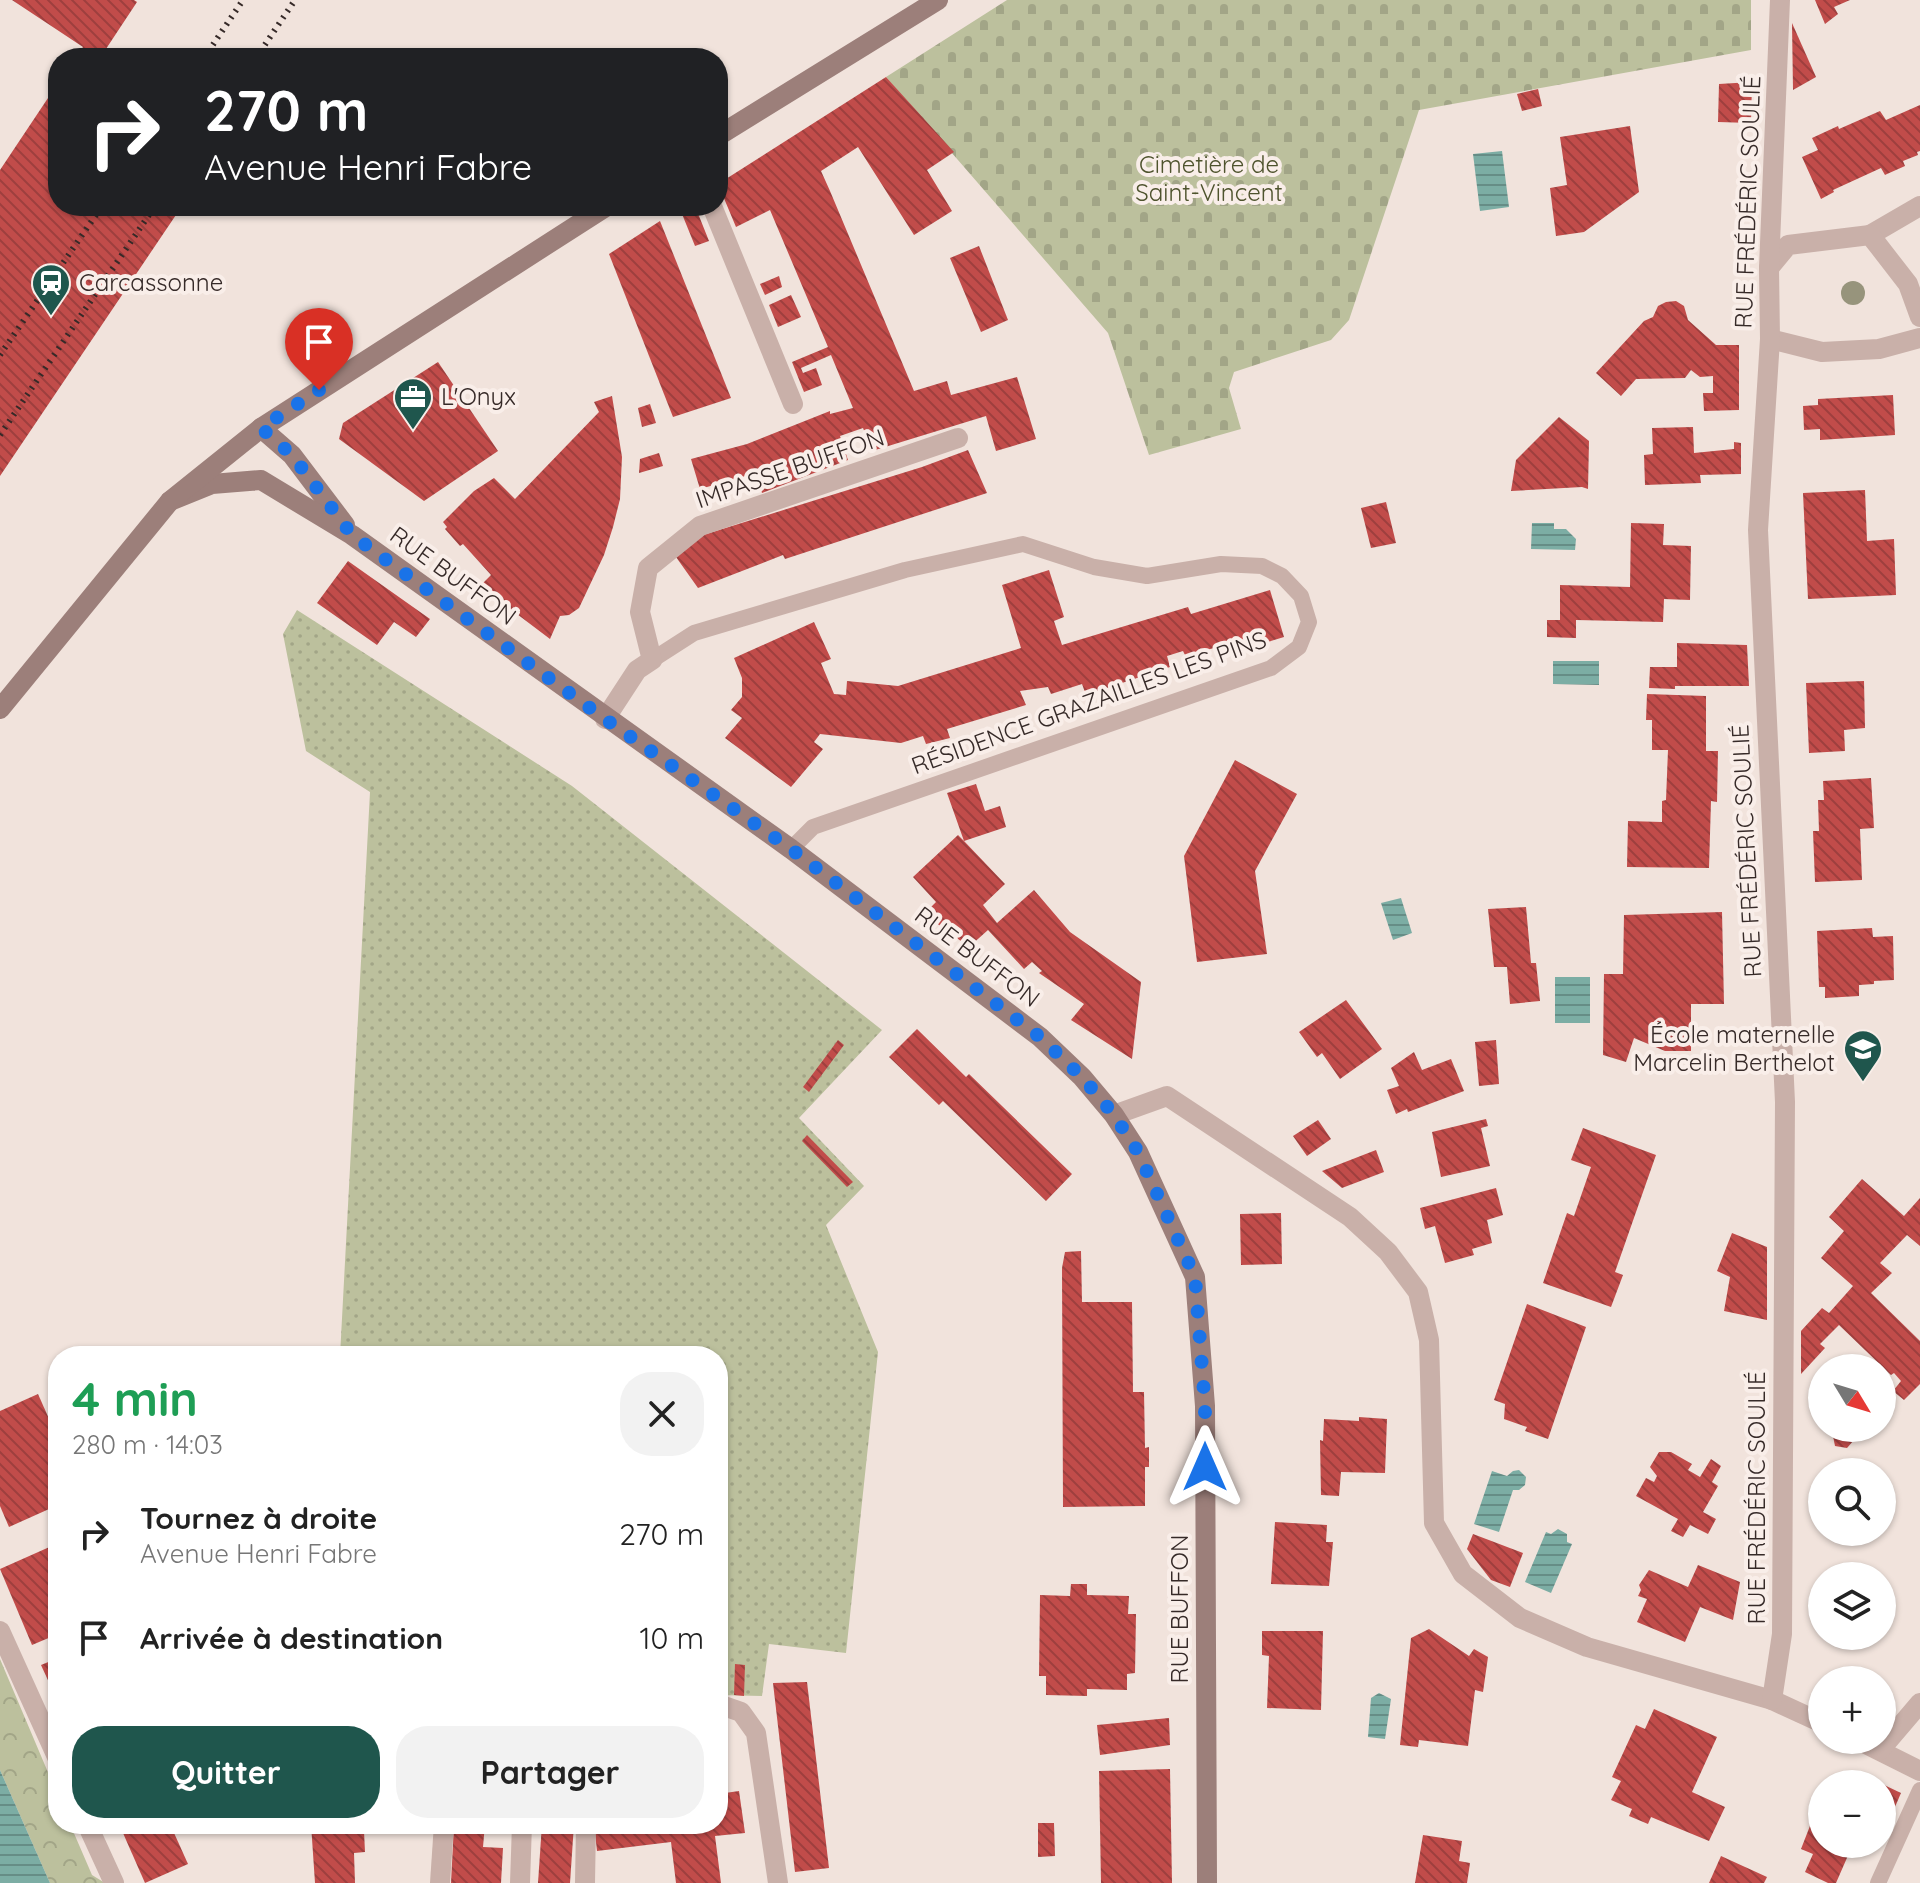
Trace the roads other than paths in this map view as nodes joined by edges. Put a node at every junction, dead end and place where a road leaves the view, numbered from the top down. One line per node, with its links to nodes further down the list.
1 (938, 0): 3 (street)
2 (1780, 0): 8 (street, RUE FRÉDÉRIC SOULIÉ)
3 (728, 130)
4 (1920, 206): 7 (street)
5 (591, 216): 13 (street)
6 (716, 216): 12 (street)
7 (1870, 235): 8 (street); 9 (street)
8 (1769, 268): 11 (street, RUE FRÉDÉRIC SOULIÉ)
9 (1920, 317)
10 (1920, 338): 11 (street)
11 (1770, 339): 23 (street, RUE FRÉDÉRIC SOULIÉ)
12 (793, 404)
13 (261, 428): 15 (street, RUE BUFFON); 16 (street, RUE BUFFON)
14 (958, 438): 17 (street, IMPASSE BUFFON)
15 (170, 501): 16 (street, RUE BUFFON); 18 (street, RUE BUFFON)
16 (352, 535): 19 (street, RUE BUFFON)
17 (652, 660): 19 (street); 20 (lane, RÉSIDENCE GRAZAILLES LES PINS)
18 (0, 709)
19 (605, 719): 20 (street, RUE BUFFON)
20 (791, 849): 21 (street, RUE BUFFON)
21 (1114, 1115): 23 (street); 41 (street, RUE BUFFON)
22 (0, 1631): 28 (street)
23 (1772, 1700): 26 (street)
24 (1920, 1703): 27 (street)
25 (728, 1707): 40 (street)
26 (1808, 1717)
27 (1896, 1731)
28 (48, 1737)
29 (1888, 1754): 30 (street)
30 (1920, 1771)
31 (1920, 1790): 42 (lane)
32 (92, 1834): 36 (street)
33 (443, 1834): 37 (street)
34 (522, 1834): 38 (street)
35 (586, 1834): 39 (street)
36 (114, 1883)
37 (440, 1883)
38 (520, 1883)
39 (585, 1883)
40 (778, 1883)
41 (1207, 1883)
42 (1878, 1883)

